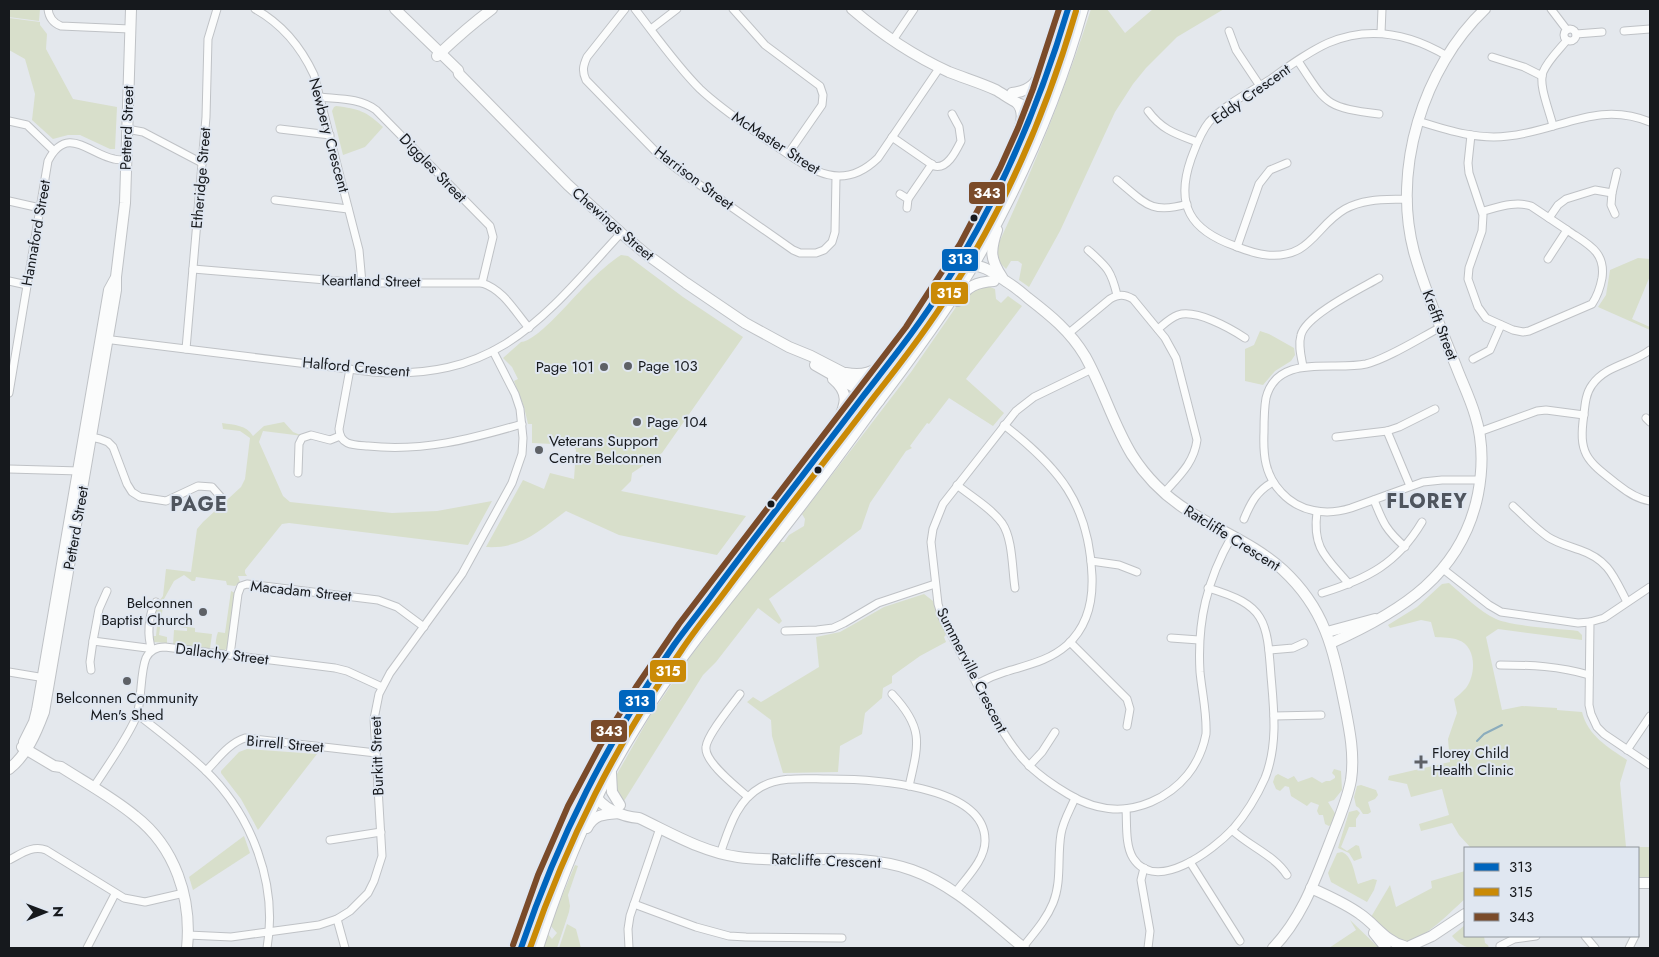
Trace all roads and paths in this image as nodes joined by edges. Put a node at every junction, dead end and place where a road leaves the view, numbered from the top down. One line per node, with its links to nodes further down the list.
1 (48, 9): 18 (street)
2 (131, 9): 18 (street, Petterd Street)
3 (217, 9): 60 (street, Etheridge Street)
4 (255, 9): 40 (street, Newbery Crescent)
5 (395, 9): 30 (street, Chewings Street)
6 (492, 9): 30 (street)
7 (625, 9): 64 (street, Harrison Street)
8 (635, 9): 19 (street, McMaster Street)
9 (677, 9): 19 (street)
10 (733, 9): 58 (street)
11 (852, 9): 27 (street)
12 (914, 9): 27 (street)
13 (1068, 9): 29 (street)
14 (1083, 9): 36 (street)
15 (1382, 9): 25 (street)
16 (1485, 9): 31 (street, Krefft Street)
17 (1551, 9): 21 (street)
18 (130, 29): 51 (street, Petterd Street)
19 (651, 29): 58 (street, McMaster Street)
20 (1650, 29): 23 (street)
21 (1567, 30): 26 (street); 28 (street)
22 (1229, 31): 37 (street)
23 (1624, 31)
24 (1602, 32): 26 (street)
25 (1381, 33): 31 (street, Eddy Crescent); 33 (street, Eddy Crescent)
26 (1576, 34): 28 (street)
27 (893, 40): 34 (street)
28 (1566, 40): 35 (street)
29 (1057, 45): 39 (street); 42 (street)
30 (441, 56): 82 (street, Chewings Street)
31 (1447, 56): 47 (street, Krefft Street)
32 (1492, 57): 35 (street)
33 (1298, 61): 37 (street, Eddy Crescent); 45 (street)
34 (940, 67): 38 (street); 55 (street, McMaster Street)
35 (1542, 76): 49 (street)
36 (1059, 84): 42 (street); 52 (street)
37 (1260, 86): 56 (street, Eddy Crescent)
38 (995, 90): 39 (street); 41 (street)
39 (1012, 93): 42 (street)
40 (320, 97): 53 (street, Newbery Crescent); 92 (street, Diggles Street)
41 (1016, 103): 42 (street); 65 (street)
42 (1036, 107): 52 (street); 65 (street)
43 (1148, 111): 56 (street)
44 (952, 114): 62 (street)
45 (1378, 114)
46 (9, 121): 57 (street)
47 (1418, 121): 54 (street); 71 (street, Krefft Street)
48 (1650, 122): 49 (street)
49 (1553, 126): 54 (street)
50 (280, 129): 53 (street)
51 (128, 130): 59 (street, Petterd Street); 60 (street)
52 (1041, 130): 69 (street)
53 (330, 135): 77 (street, Newbery Crescent)
54 (1470, 135): 78 (street)
55 (892, 137): 62 (street); 64 (street, McMaster Street)
56 (1197, 142): 74 (street, Eddy Crescent)
57 (54, 151): 59 (street); 75 (street, Hannaford Street)
58 (788, 154): 64 (street, McMaster Street)
59 (126, 160): 105 (street, Petterd Street)
60 (202, 162): 88 (street, Etheridge Street)
61 (1287, 163): 84 (street)
62 (932, 164): 70 (street)
63 (1617, 172): 67 (street)
64 (836, 177)
65 (1005, 177): 83 (street)
66 (1117, 180): 74 (street)
67 (1612, 193): 79 (street); 80 (street)
68 (900, 194): 70 (street)
69 (1012, 194): 87 (street); 93 (street)
70 (908, 199): 76 (street)
71 (1408, 199): 84 (street, Eddy Crescent); 99 (street, Krefft Street)
72 (275, 200): 77 (street)
73 (9, 201): 75 (street)
74 (1187, 204): 84 (street, Eddy Crescent)
75 (40, 208): 94 (street, Hannaford Street)
76 (907, 208)
77 (348, 209): 91 (street, Newbery Crescent)
78 (1483, 210): 80 (street); 98 (street)
79 (1615, 214)
80 (1549, 218): 81 (street)
81 (1567, 230): 86 (street); 98 (street)
82 (621, 233): 100 (street, Halford Crescent); 106 (street, Chewings Street)
83 (972, 240): 87 (street); 95 (street)
84 (1237, 247)
85 (1088, 250): 96 (street)
86 (1548, 258)
87 (973, 265): 93 (street, Ratcliffe Crescent); 95 (street); 97 (street)
88 (193, 270): 91 (street, Keartland Street); 107 (street, Etheridge Street)
89 (1379, 278): 112 (street)
90 (9, 281): 94 (street)
91 (362, 283): 92 (street, Keartland Street)
92 (482, 283): 100 (street)
93 (1004, 284): 97 (street); 102 (street, Ratcliffe Crescent)
94 (27, 285): 111 (street, Hannaford Street)
95 (940, 294): 103 (street)
96 (1117, 295): 101 (street); 102 (street)
97 (940, 318): 119 (street)
98 (1501, 325): 110 (street)
99 (1441, 327): 112 (street); 125 (street, Krefft Street)
100 (529, 328): 109 (street, Halford Crescent)
101 (1158, 329): 104 (street); 137 (street)
102 (1068, 333): 114 (street, Ratcliffe Crescent)
103 (911, 336): 116 (street); 117 (street)
104 (1245, 338)
105 (104, 339): 107 (street, Halford Crescent); 127 (street, Petterd Street)
106 (789, 347): 115 (street, Chewings Street); 116 (street, Chewings Street)
107 (186, 349): 113 (street, Halford Crescent)
108 (1650, 350): 121 (street)
109 (494, 351): 113 (street, Halford Crescent); 122 (street, Burkitt Street)
110 (1473, 359)
111 (11, 362): 118 (street, Hannaford Street)
112 (1303, 366): 134 (street)
113 (350, 369): 126 (street)
114 (1092, 369): 123 (street, Summerville Crescent); 137 (street, Ratcliffe Crescent)
115 (823, 370): 117 (street, Chewings Street); 129 (street)
116 (842, 372): 117 (street, Chewings Street)
117 (867, 392): 119 (street, Chewings Street); 129 (street)
118 (9, 393)
119 (879, 401): 197 (street)
120 (1436, 409): 124 (street)
121 (1584, 415): 125 (street); 140 (street)
122 (522, 424): 126 (street); 161 (street, Burkitt Street)
123 (1004, 425): 135 (street, Summerville Crescent); 147 (street)
124 (1388, 431): 128 (street); 136 (street)
125 (1479, 432): 133 (street, Krefft Street)
126 (340, 436): 132 (street)
127 (88, 437): 131 (street, Petterd Street); 138 (street)
128 (1336, 437)
129 (829, 443): 193 (street)
130 (9, 469): 131 (street)
131 (82, 471): 177 (street, Petterd Street)
132 (298, 474)
133 (1480, 480): 136 (street); 148 (street, Krefft Street)
134 (1273, 482): 142 (street); 143 (street)
135 (957, 485): 150 (street, Summerville Crescent); 153 (street)
136 (1410, 486): 139 (street)
137 (1164, 493): 145 (street, Ratcliffe Crescent)
138 (220, 496)
139 (1374, 500): 142 (street); 146 (street)
140 (1650, 501)
141 (1513, 506): 158 (street)
142 (1317, 512): 151 (street)
143 (1244, 519)
144 (1422, 522): 146 (street)
145 (1232, 536): 154 (street, Summerville Crescent); 163 (street, Ratcliffe Crescent)
146 (1405, 547): 151 (street)
147 (1091, 561): 149 (street); 167 (street)
148 (1444, 569): 159 (street, Krefft Street); 160 (street)
149 (1137, 572)
150 (935, 584): 162 (street); 178 (street, Summerville Crescent)
151 (1349, 584): 156 (street)
152 (1650, 587): 158 (street)
153 (1015, 588)
154 (1208, 588): 165 (street, Summerville Crescent); 171 (street)
155 (107, 591): 166 (street)
156 (1322, 593)
157 (156, 602): 170 (street)
158 (1627, 602): 160 (street)
159 (1378, 619): 163 (street, Krefft Street); 168 (street, Krefft Street)
160 (1590, 622): 176 (street)
161 (424, 627): 172 (street, Macadam Street); 179 (street, Burkitt Street)
162 (785, 631)
163 (1327, 632): 168 (street, Ratcliffe Crescent)
164 (1171, 638): 165 (street)
165 (1199, 640): 204 (street, Summerville Crescent)
166 (93, 641): 170 (street, Dallachy Street); 174 (street)
167 (1070, 642): 178 (street); 186 (street)
168 (1331, 642): 216 (street, Ratcliffe Crescent)
169 (1304, 643): 171 (street)
170 (152, 650): 172 (street, Dallachy Street); 182 (street)
171 (1270, 650): 184 (street)
172 (230, 655): 179 (street, Dallachy Street)
173 (1500, 665): 176 (street)
174 (91, 670)
175 (9, 672): 177 (street)
176 (1589, 675): 189 (street)
177 (46, 678): 188 (street, Petterd Street)
178 (977, 684): 194 (street, Summerville Crescent)
179 (382, 687): 190 (street, Burkitt Street)
180 (740, 694): 200 (street)
181 (892, 694): 198 (street)
182 (137, 714): 196 (street); 199 (street)
183 (1321, 715): 184 (street)
184 (1274, 716): 207 (street)
185 (1650, 716): 189 (street)
186 (1127, 726)
187 (1055, 732): 194 (street)
188 (26, 745): 191 (street, Petterd Street); 195 (street, Petterd Street); 199 (street)
189 (1627, 750): 192 (street)
190 (376, 753): 196 (street, Birrell Street); 208 (street, Burkitt Street)
191 (9, 763)
192 (1650, 765)
193 (599, 766): 201 (street); 205 (street)
194 (1029, 766): 202 (street, Summerville Crescent)
195 (9, 769)
196 (206, 771): 223 (street)
197 (610, 772): 201 (street); 203 (street)
198 (909, 786): 200 (street); 218 (street)
199 (93, 788): 217 (street)
200 (748, 797): 211 (street)
201 (596, 798): 203 (street, Ratcliffe Crescent); 205 (street); 210 (street)
202 (1075, 798): 204 (street, Summerville Crescent); 239 (street)
203 (620, 809): 206 (street, Ratcliffe Crescent); 210 (street)
204 (1126, 809): 214 (street)
205 (575, 811): 236 (street)
206 (660, 828): 211 (street, Ratcliffe Crescent); 220 (street)
207 (1232, 830): 213 (street); 215 (street)
208 (381, 832): 209 (street); 222 (street, Burkitt Street)
209 (330, 840)
210 (573, 852): 237 (street)
211 (720, 854): 218 (street, Ratcliffe Crescent)
212 (9, 860): 219 (street)
213 (1190, 862): 214 (street); 229 (street)
214 (1144, 868): 240 (street)
215 (1287, 875)
216 (1310, 891): 231 (street); 241 (street, Ratcliffe Crescent); 242 (street)
217 (184, 893): 219 (street); 224 (street)
218 (955, 893): 239 (street, Ratcliffe Crescent)
219 (115, 894): 232 (street)
220 (634, 904): 228 (street); 238 (street)
221 (1464, 915): 225 (street)
222 (337, 919): 223 (street, Burkitt Street); 235 (street)
223 (269, 932): 224 (street, Burkitt Street); 234 (street)
224 (188, 935): 233 (street)
225 (1432, 936): 231 (street); 243 (street)
226 (1529, 937): 230 (street)
227 (1586, 937): 244 (street)
228 (842, 938)
229 (1240, 941)
230 (1500, 946)
231 (1407, 947)
232 (87, 948)
233 (187, 948)
234 (268, 948)
235 (345, 948)
236 (521, 948)
237 (538, 948)
238 (629, 948)
239 (1023, 948)
240 (1148, 948)
241 (1273, 948)
242 (1386, 948)
243 (1424, 948)
244 (1595, 948)

